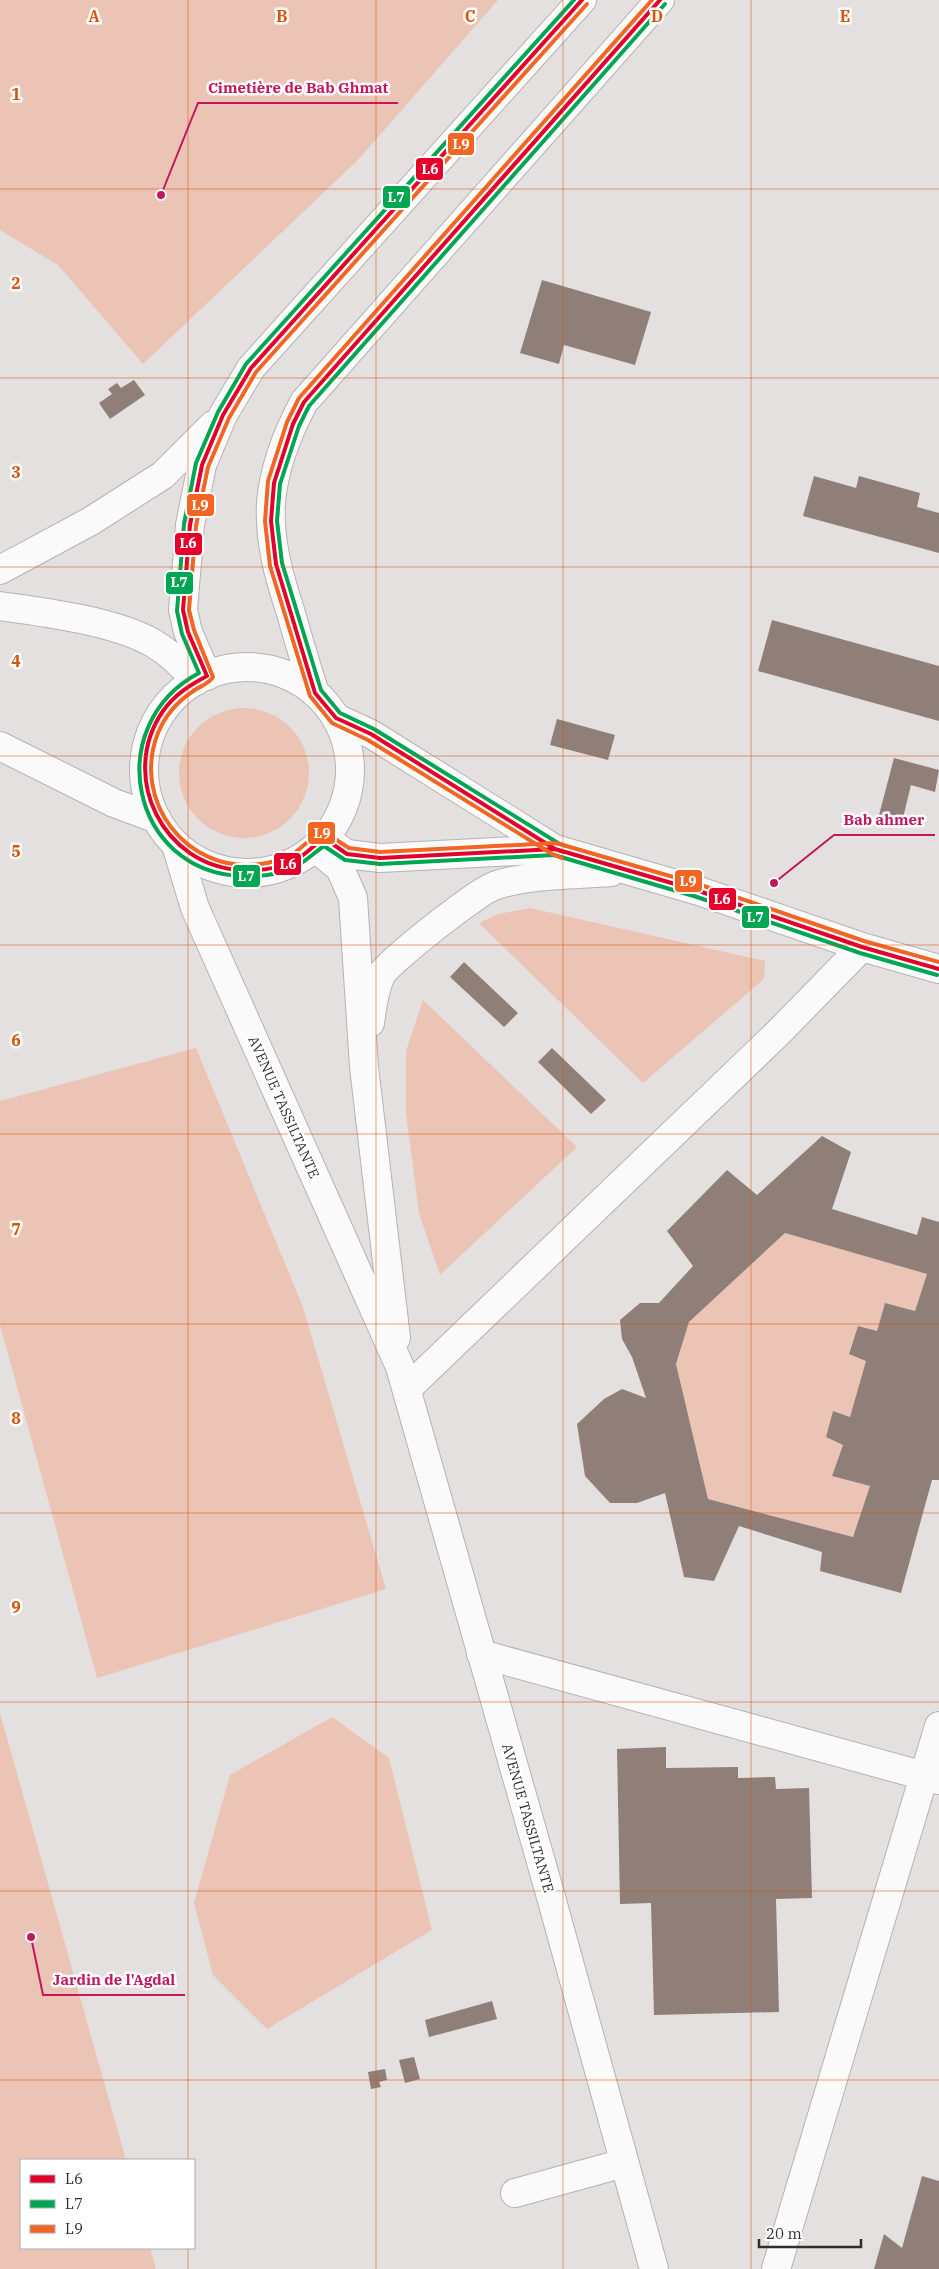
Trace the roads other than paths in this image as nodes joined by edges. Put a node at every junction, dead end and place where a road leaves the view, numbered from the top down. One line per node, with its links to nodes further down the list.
1 (582, 0): 3 (street)
2 (660, 0): 7 (street)
3 (223, 415): 4 (street); 6 (street)
4 (0, 570)
5 (0, 606): 6 (street)
6 (202, 679): 7 (street); 10 (street)
7 (315, 693): 8 (street)
8 (336, 718): 11 (street); 13 (street)
9 (0, 746): 10 (street)
10 (157, 819): 12 (street)
11 (320, 843): 12 (street); 13 (street); 17 (street, AVENUE TASSILTANTE)
12 (176, 845): 18 (street, AVENUE TASSILTANTE)
13 (555, 849): 14 (street)
14 (627, 871): 15 (street); 17 (street)
15 (862, 946): 16 (street); 18 (street)
16 (939, 969)
17 (364, 1067): 18 (street, AVENUE TASSILTANTE)
18 (403, 1378): 19 (street, AVENUE TASSILTANTE)
19 (481, 1654): 21 (street); 22 (street, AVENUE TASSILTANTE)
20 (939, 1726): 21 (street)
21 (931, 1777): 25 (street)
22 (624, 2163): 23 (street); 24 (street, AVENUE TASSILTANTE)
23 (515, 2193)
24 (654, 2269)
25 (776, 2269)

